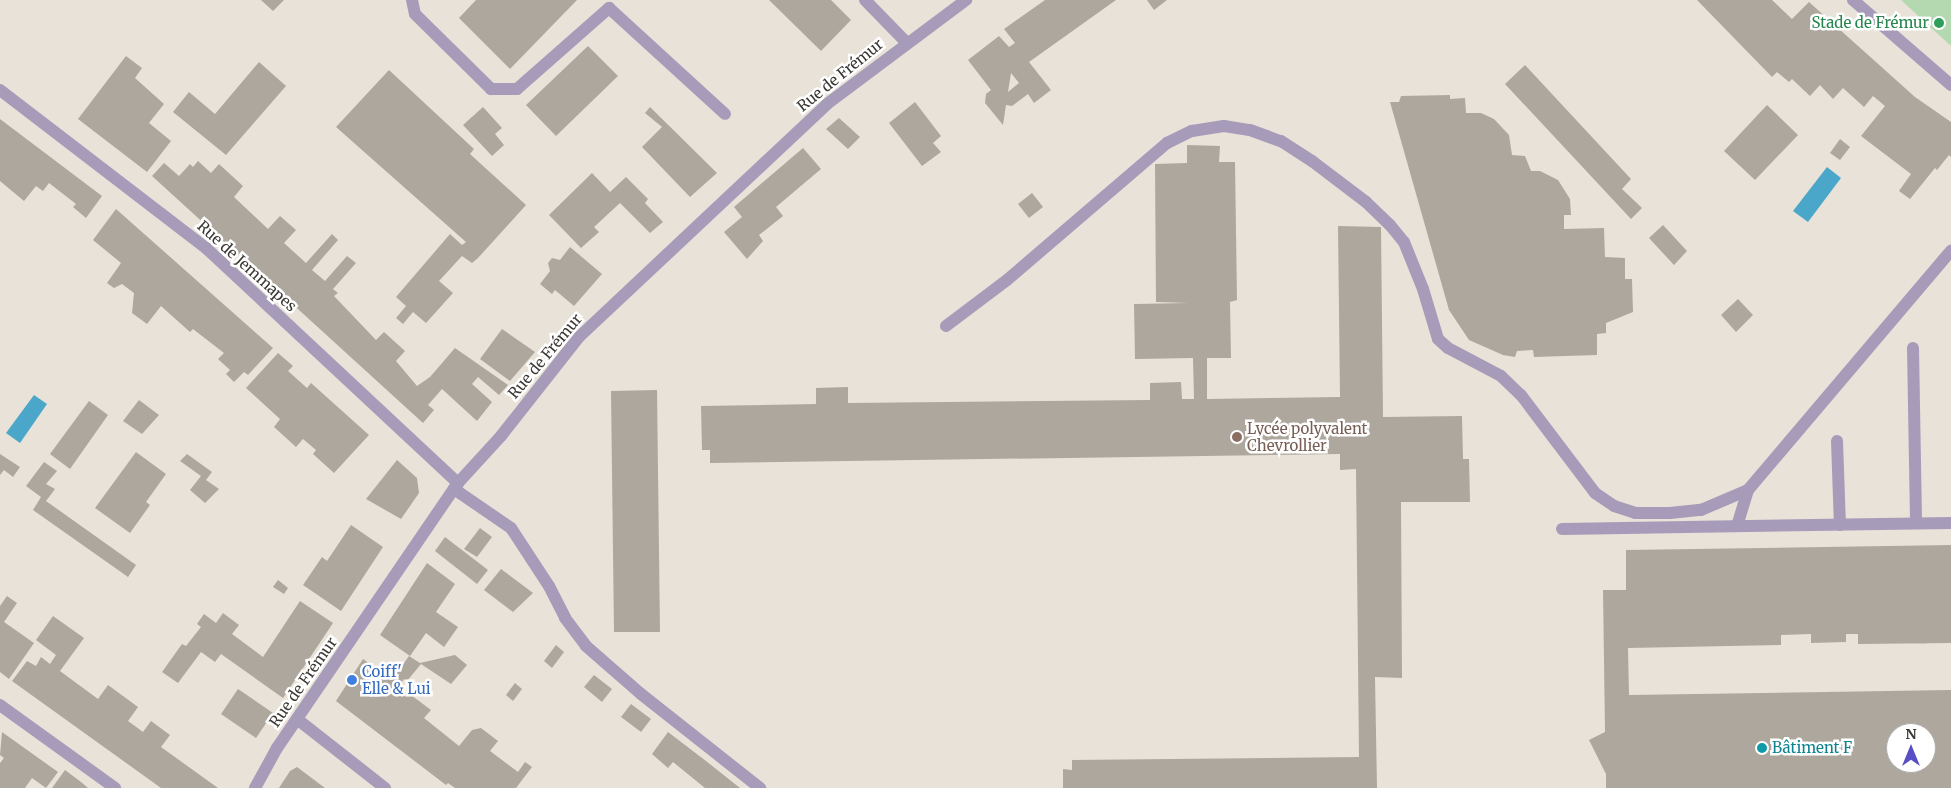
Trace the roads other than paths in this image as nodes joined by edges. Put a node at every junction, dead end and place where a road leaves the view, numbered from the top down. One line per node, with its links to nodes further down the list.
1 (412, 0): 8 (street)
2 (864, 0): 5 (street)
3 (966, 0): 5 (street, Rue de Frémur)
4 (1853, 0): 6 (street)
5 (906, 42): 13 (street, Rue de Frémur)
6 (1951, 85)
7 (0, 90): 13 (street, Rue de Jemmapes)
8 (725, 114)
9 (1951, 251): 14 (street)
10 (946, 326): 14 (street)
11 (1914, 348): 15 (street)
12 (1837, 441): 17 (street)
13 (456, 486): 21 (street, Rue de Frémur); 25 (street, Rue de Jemmapes)
14 (1748, 490): 18 (street)
15 (1916, 523): 16 (street); 17 (street)
16 (1951, 523)
17 (1840, 525): 18 (street)
18 (1737, 526): 19 (street)
19 (1562, 529)
20 (0, 706): 22 (street)
21 (297, 719): 23 (street, Rue de Frémur); 24 (street)
22 (115, 788)
23 (255, 788)
24 (385, 788)
25 (760, 788)

